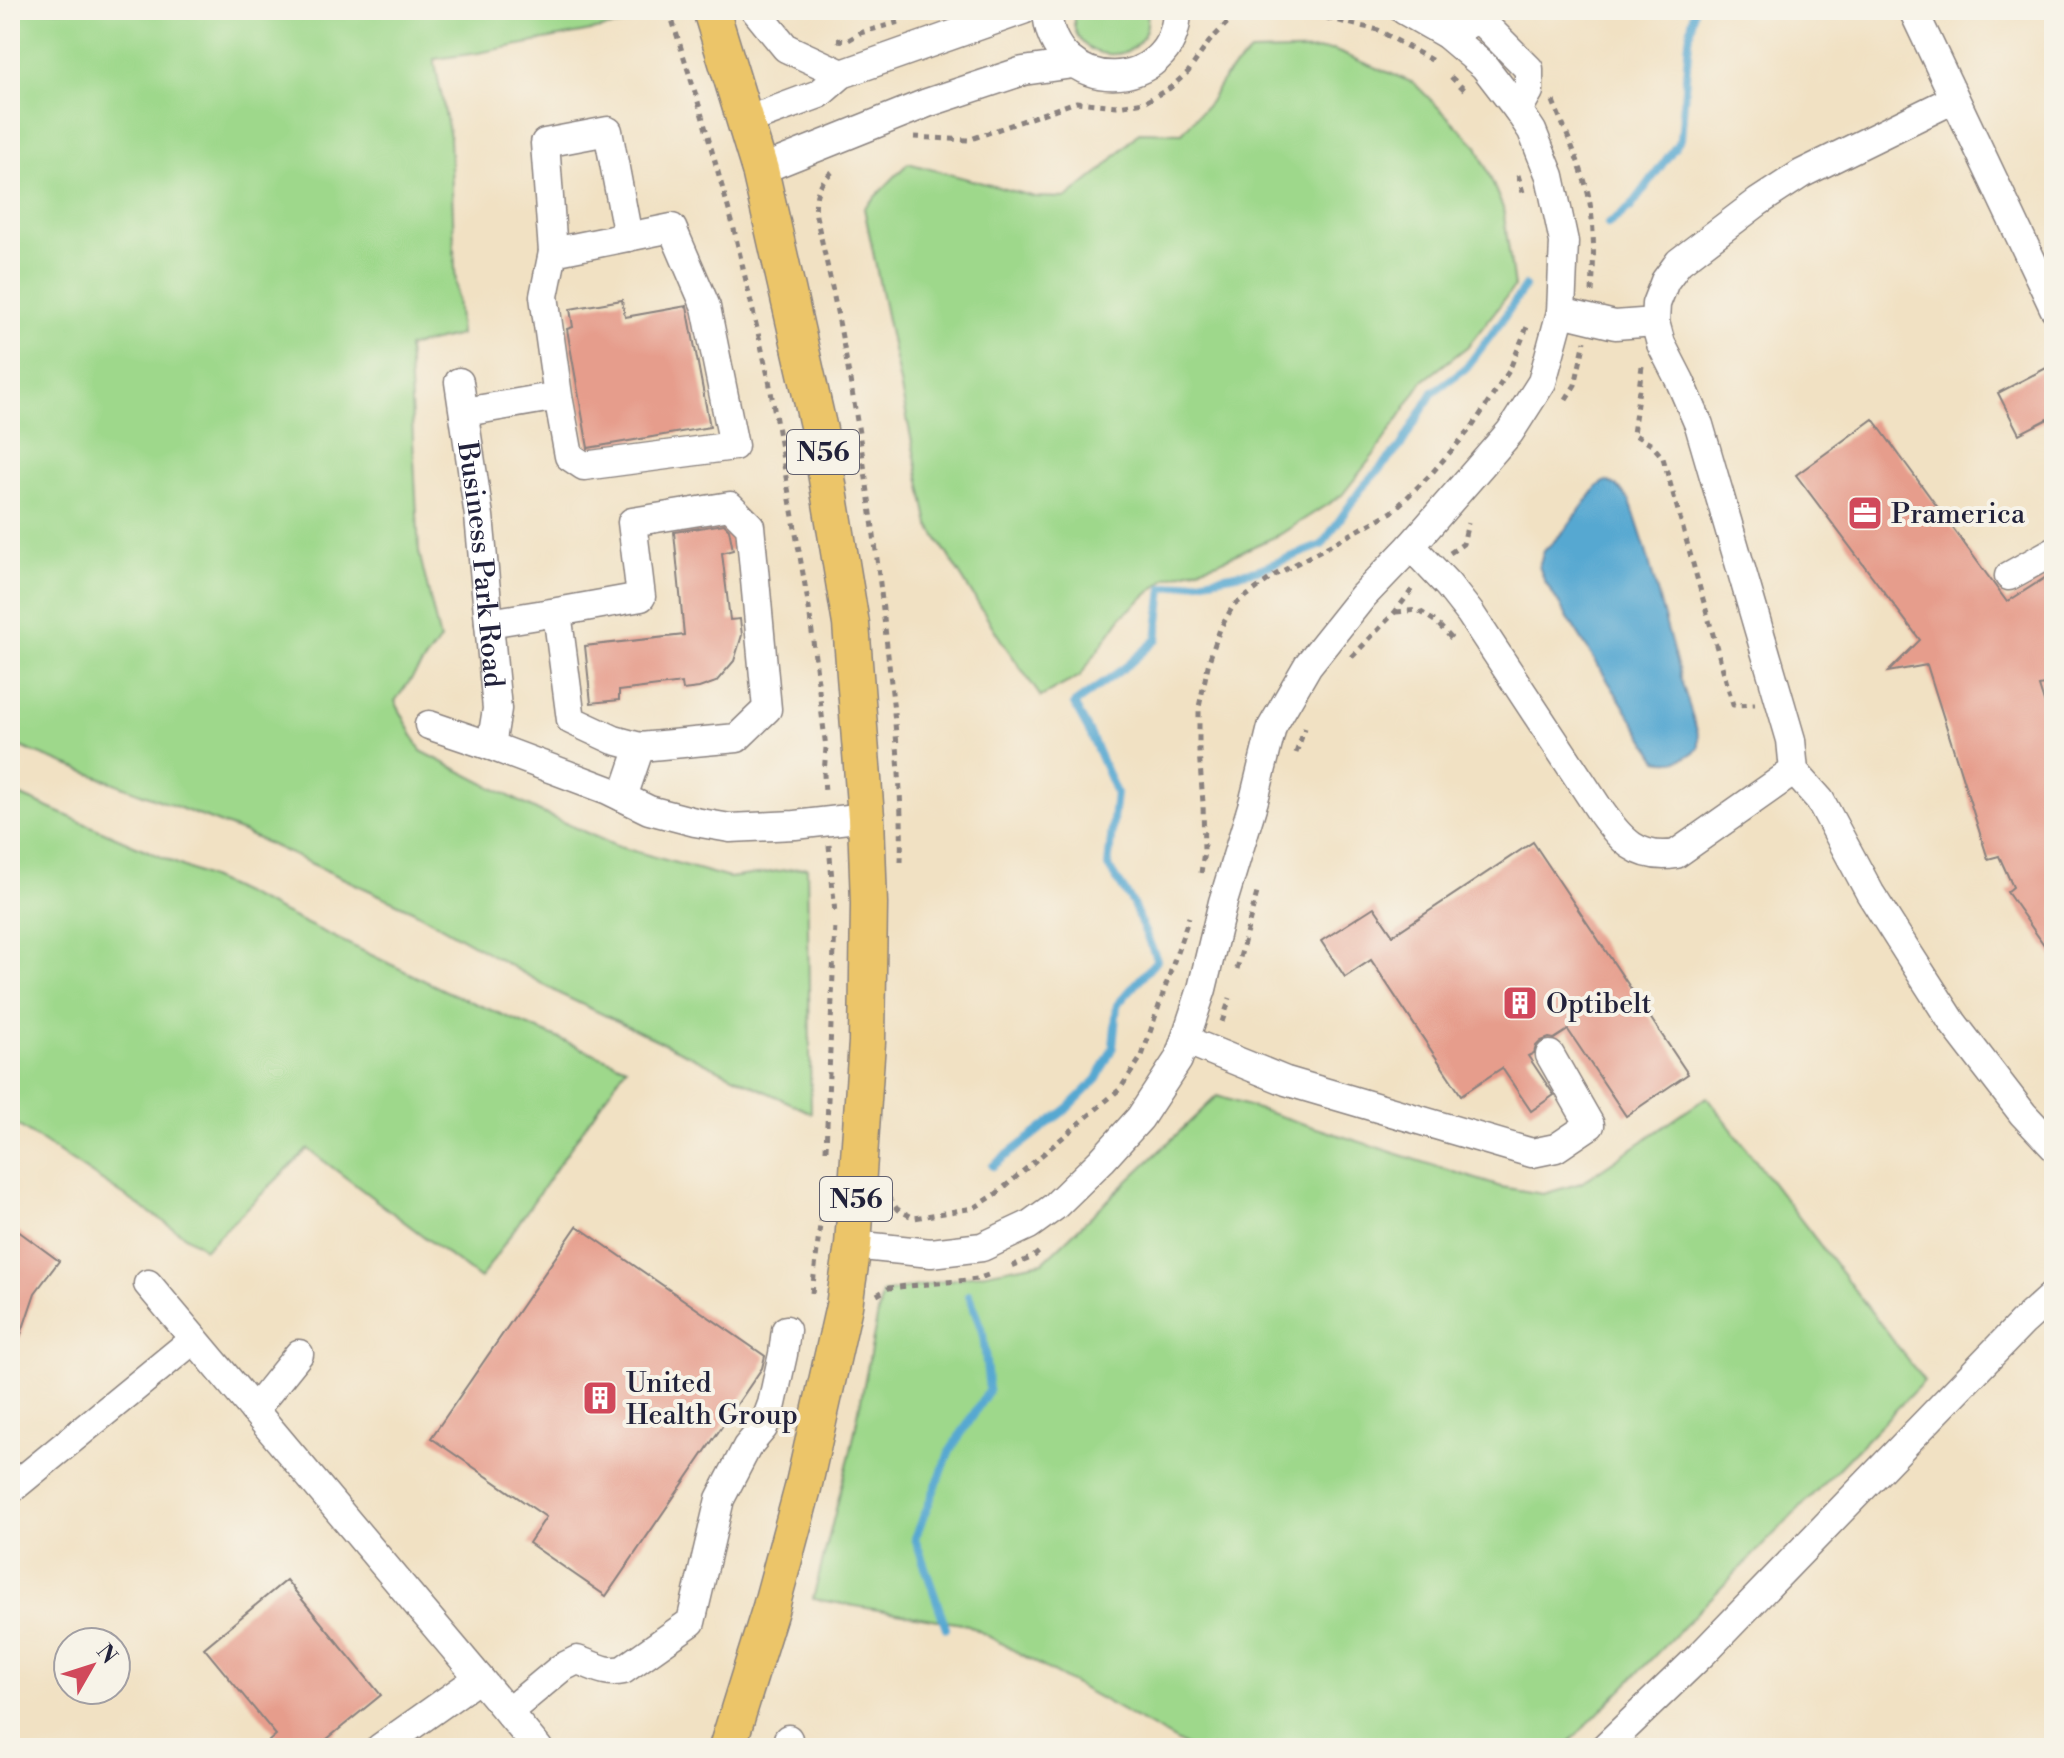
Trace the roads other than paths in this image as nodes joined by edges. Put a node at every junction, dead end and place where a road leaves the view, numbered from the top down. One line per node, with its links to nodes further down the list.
1 (711, 10): 13 (main road, N56)
2 (755, 10): 10 (street)
3 (1023, 10): 10 (street)
4 (1047, 10): 9 (street)
5 (1177, 10): 9 (street)
6 (1404, 10): 8 (street)
7 (1913, 10): 11 (street)
8 (1446, 34): 12 (street); 12 (street)
9 (1073, 64): 14 (street)
10 (842, 74): 13 (street)
11 (1954, 99): 17 (street); 19 (street)
12 (1518, 110): 18 (street)
13 (746, 121): 14 (main road, N56)
14 (760, 170): 33 (main road, N56)
15 (628, 237): 16 (street); 16 (street); 21 (street)
16 (553, 252): 21 (street)
17 (2054, 308)
18 (1561, 312): 19 (street); 24 (street)
19 (1658, 333): 31 (street)
20 (459, 382): 22 (street, Business Park Road)
21 (558, 396): 22 (street)
22 (465, 412): 27 (street, Business Park Road)
23 (2054, 551): 25 (street)
24 (1420, 556): 31 (street); 34 (street)
25 (2009, 576)
26 (557, 612): 27 (street); 30 (street); 30 (street)
27 (489, 623): 29 (street, Business Park Road)
28 (429, 725): 29 (street)
29 (491, 746): 32 (street)
30 (640, 747): 32 (street)
31 (1794, 771): 36 (street)
32 (623, 797): 33 (street)
33 (866, 817): 37 (main road, N56)
34 (1197, 1045): 35 (street); 37 (street)
35 (1550, 1055)
36 (2054, 1147)
37 (853, 1245): 49 (main road, N56)
38 (148, 1284): 41 (street)
39 (2054, 1294): 50 (street)
40 (786, 1330): 46 (street)
41 (194, 1339): 43 (street); 44 (street)
42 (299, 1354): 43 (street)
43 (254, 1410): 45 (street)
44 (10, 1490)
45 (479, 1678): 46 (street); 47 (street)
46 (508, 1712): 48 (street)
47 (380, 1748)
48 (538, 1748)
49 (727, 1748)
50 (1604, 1748)

